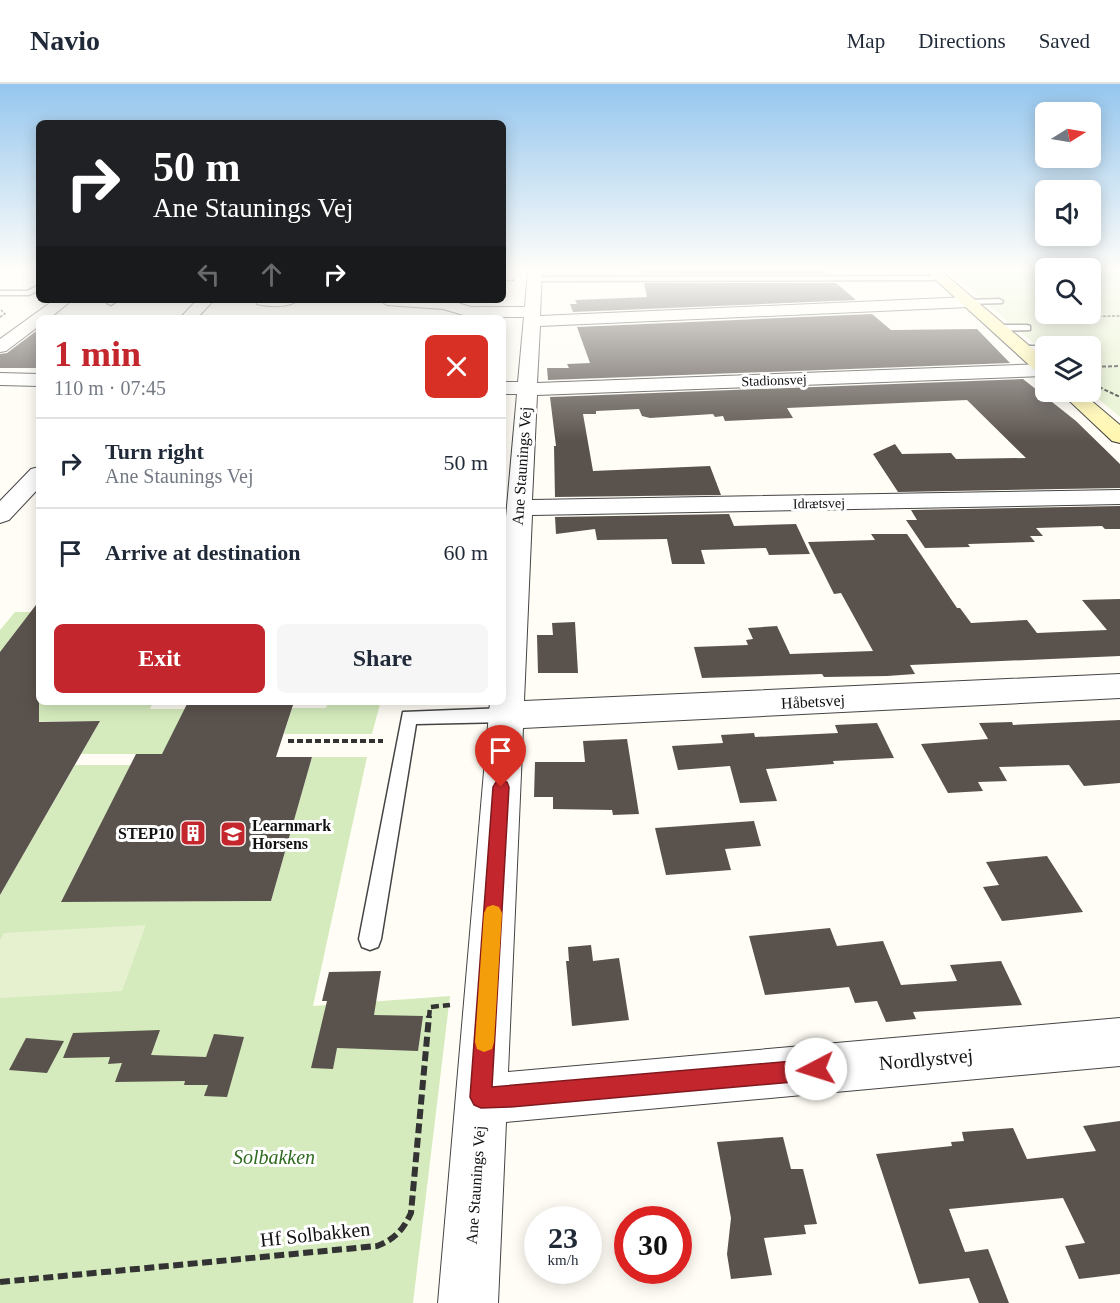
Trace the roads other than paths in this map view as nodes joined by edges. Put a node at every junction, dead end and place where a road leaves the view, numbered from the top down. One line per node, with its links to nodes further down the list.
1 (26, 328): 4 (street)
2 (530, 328): 12 (street, Ane Staunings Vej)
3 (997, 328): 5 (main road)
4 (0, 347)
5 (1021, 349): 6 (lane); 7 (main road)
6 (1035, 349)
7 (1035, 361)
8 (1035, 370): 12 (street, Stadionsvej)
9 (0, 379): 10 (street)
10 (36, 380)
11 (506, 388): 12 (street, Stadionsvej)
12 (527, 389): 17 (street, Ane Staunings Vej)
13 (1081, 402): 14 (main road)
14 (1120, 436)
15 (36, 477): 18 (street)
16 (1120, 497): 17 (street, Idrætsvej)
17 (519, 508): 20 (street, Ane Staunings Vej)
18 (0, 515)
19 (1120, 686): 20 (street, Håbetsvej)
20 (506, 715): 21 (lane); 23 (street, Ane Staunings Vej)
21 (370, 939)
22 (1120, 1042): 23 (street, Nordlystvej)
23 (481, 1097): 24 (street, Ane Staunings Vej)
24 (468, 1303)

